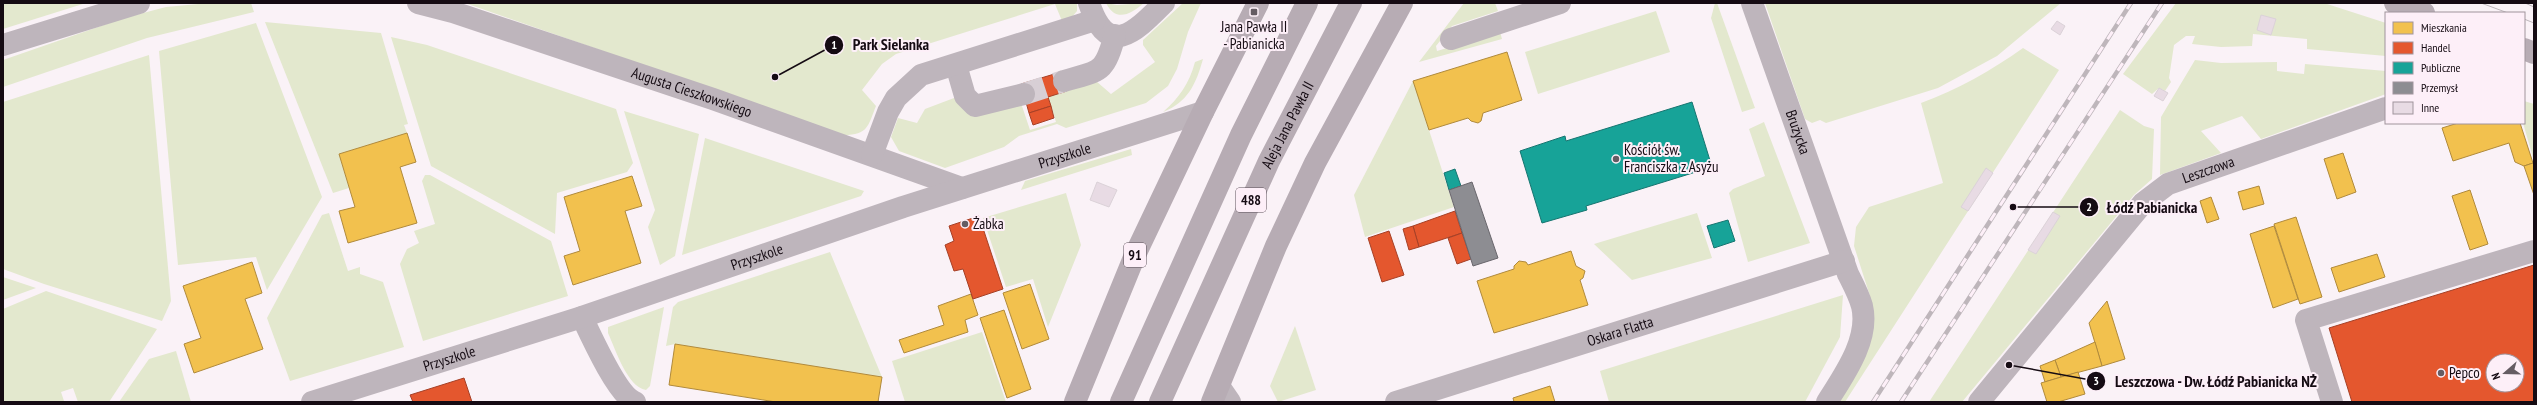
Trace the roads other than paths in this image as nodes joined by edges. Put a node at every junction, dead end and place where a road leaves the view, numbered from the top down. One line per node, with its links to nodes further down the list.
1 (139, 3): 13 (street)
2 (418, 3): 19 (street, Augusta Cieszkowskiego)
3 (1164, 3): 11 (street)
4 (1258, 3): 18 (main road)
5 (1307, 3): 28 (main road, 488)
6 (1351, 3): 29 (main road, Aleja Jana Pawła II / 488)
7 (1402, 3): 24 (main road)
8 (1560, 3): 12 (street)
9 (1752, 3): 22 (street, Brużycka)
10 (1092, 12): 11 (street); 14 (street)
11 (1115, 35): 15 (street)
12 (1451, 39)
13 (3, 45)
14 (956, 64): 16 (street); 19 (street)
15 (1064, 81)
16 (1024, 94)
17 (2385, 108): 32 (street, Leszczowa)
18 (1203, 112): 20 (street, Przyszkole); 27 (main road, 91)
19 (872, 156): 20 (street, Augusta Cieszkowskiego)
20 (962, 188): 23 (street, Przyszkole)
21 (2534, 250): 33 (street)
22 (1844, 261): 30 (street, Oskara Flatta); 31 (street, Brużycka)
23 (582, 317): 25 (street, Przyszkole); 26 (street)
24 (1220, 397)
25 (312, 402)
26 (635, 402)
27 (1075, 402)
28 (1121, 402)
29 (1160, 402)
30 (1396, 402)
31 (1827, 402)
32 (1979, 402)
33 (2332, 402)

